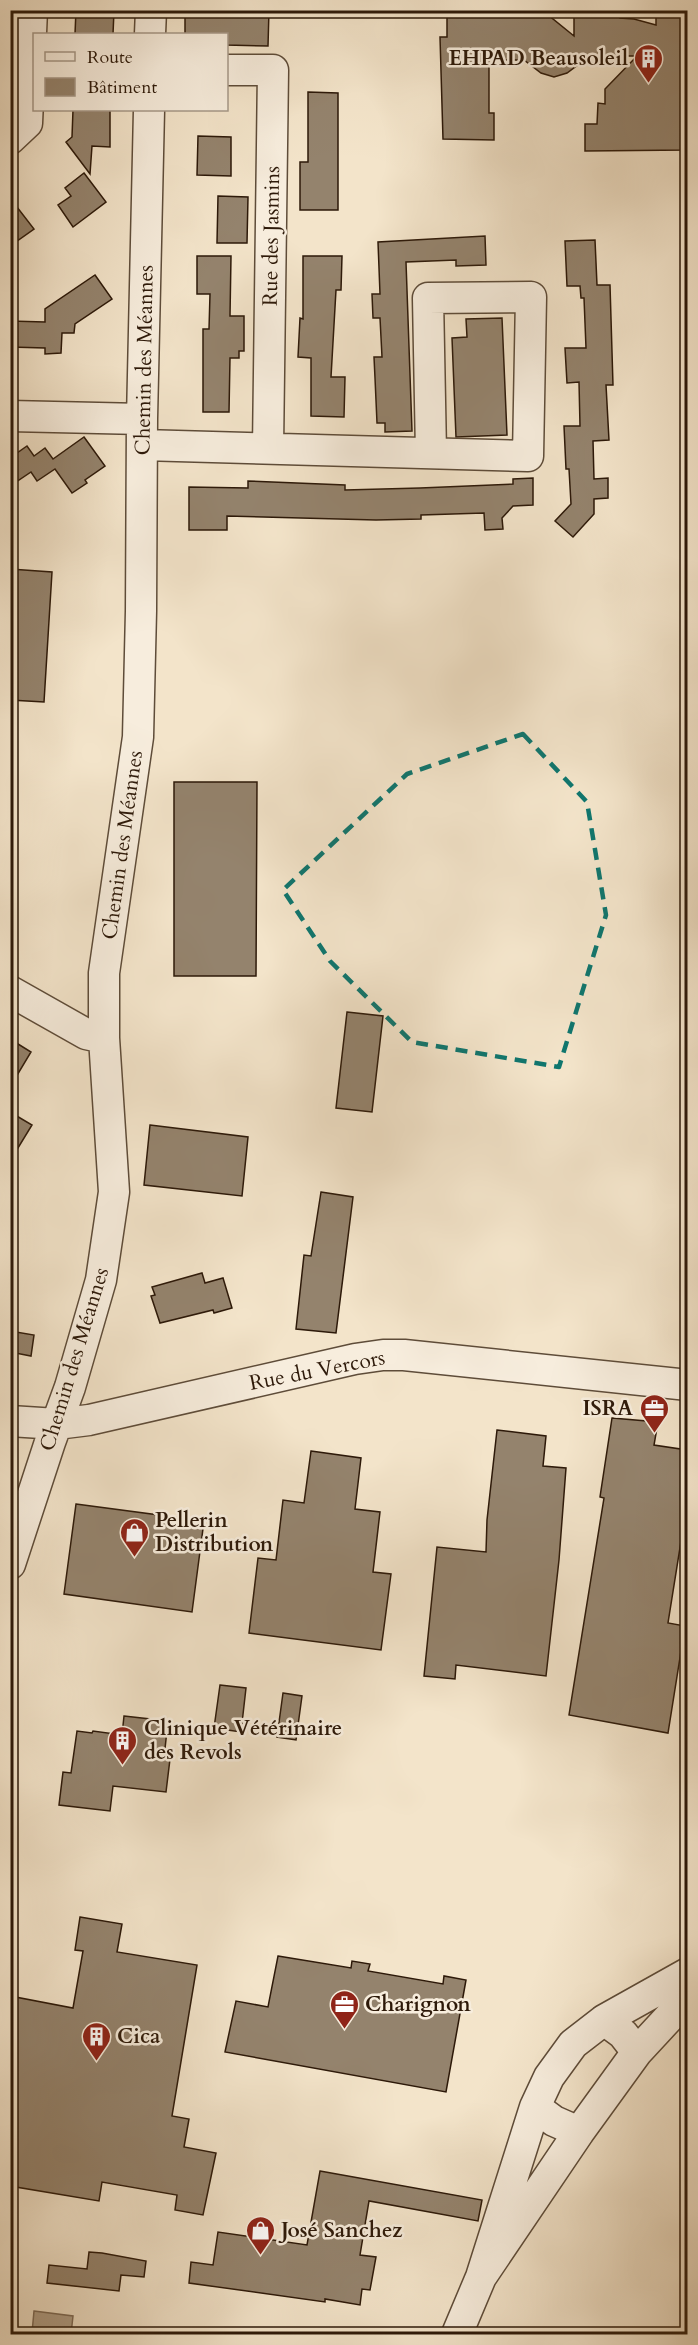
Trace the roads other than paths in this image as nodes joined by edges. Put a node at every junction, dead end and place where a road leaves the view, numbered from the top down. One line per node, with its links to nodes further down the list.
1 (32, 10): 6 (street)
2 (151, 10): 3 (street)
3 (150, 33)
4 (228, 70): 9 (street, Rue des Jasmins)
5 (149, 111): 8 (street, Chemin des Méannes)
6 (10, 138)
7 (10, 416): 8 (street)
8 (142, 432): 9 (street); 12 (street, Chemin des Méannes)
9 (268, 448): 10 (street)
10 (431, 453): 10 (street)
11 (10, 991): 12 (street)
12 (104, 1038): 15 (street, Chemin des Méannes)
13 (687, 1386): 15 (street, Rue du Vercors)
14 (10, 1421): 15 (street, Rue du Vercors)
15 (57, 1424): 16 (street, Chemin des Méannes)
16 (10, 1564)
17 (687, 1973): 19 (street)
18 (687, 1998): 20 (street)
19 (604, 2020): 20 (street); 21 (street)
20 (637, 2052): 22 (street)
21 (535, 2107): 22 (street); 23 (street)
22 (579, 2132): 23 (street)
23 (481, 2277): 24 (street)
24 (457, 2334)

